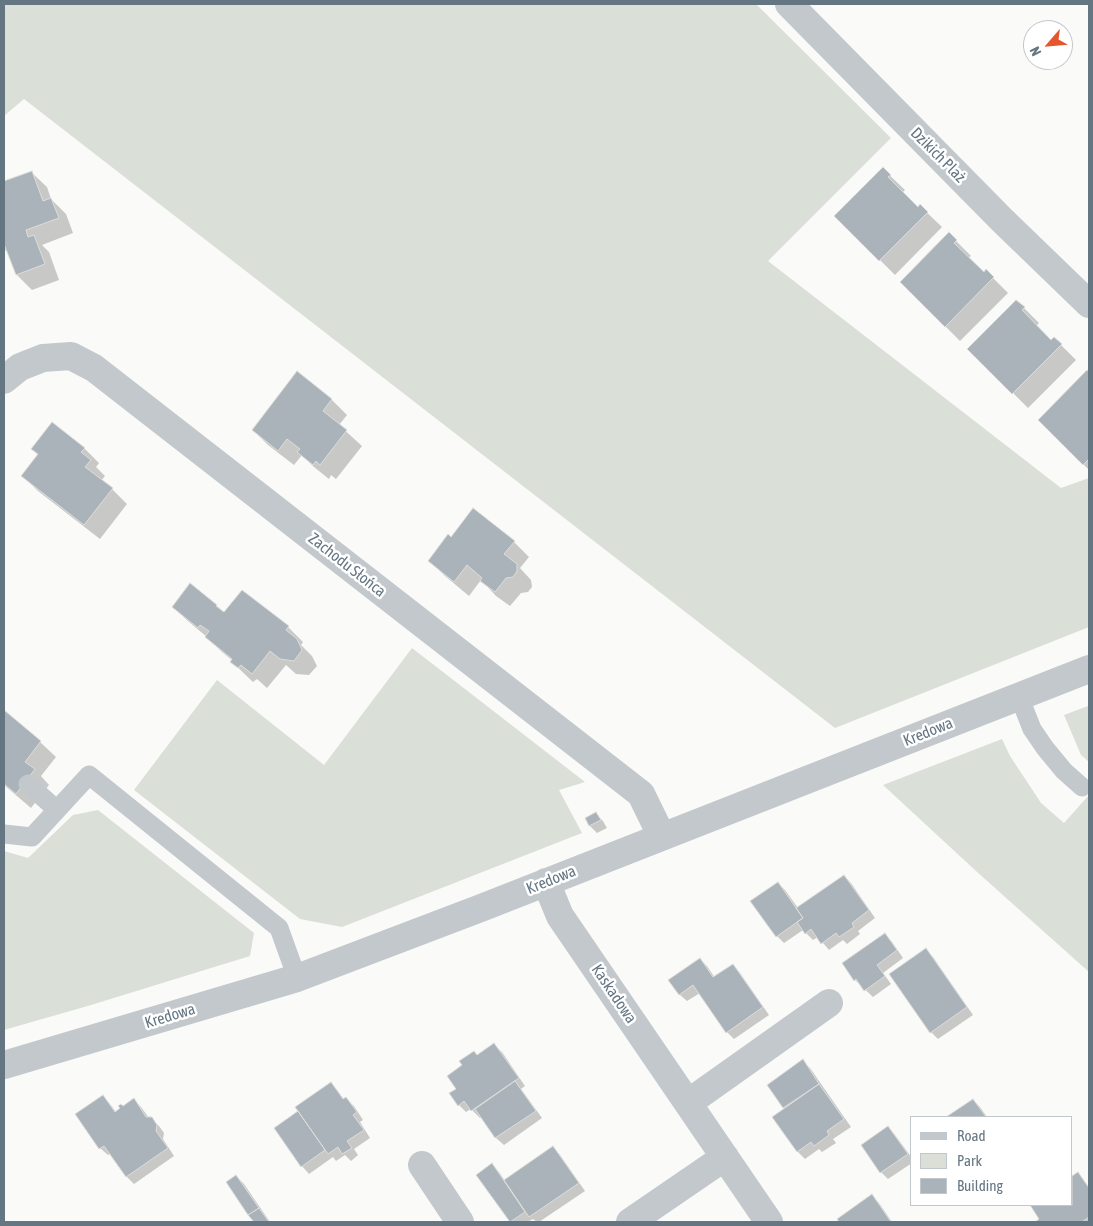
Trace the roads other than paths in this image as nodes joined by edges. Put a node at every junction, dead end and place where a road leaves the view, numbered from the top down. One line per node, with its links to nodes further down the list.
1 (788, 4): 2 (street, Dzikich Plaż)
2 (1089, 304)
3 (4, 380): 10 (street, Zachodu Słońca)
4 (1089, 669): 5 (street, Kredowa)
5 (1018, 696): 7 (lane); 10 (street, Kredowa)
6 (28, 784): 8 (lane)
7 (1082, 787)
8 (57, 810): 9 (lane); 12 (lane)
9 (4, 834)
10 (662, 837): 11 (street, Kredowa)
11 (546, 882): 12 (street, Kredowa); 15 (street, Kaskadowa)
12 (297, 978): 14 (street, Kredowa)
13 (829, 1003): 15 (street)
14 (4, 1065)
15 (688, 1103): 16 (street, Kaskadowa)
16 (725, 1157): 19 (street); 20 (street, Kaskadowa)
17 (422, 1165): 18 (street)
18 (460, 1222)
19 (630, 1222)
20 (769, 1222)

